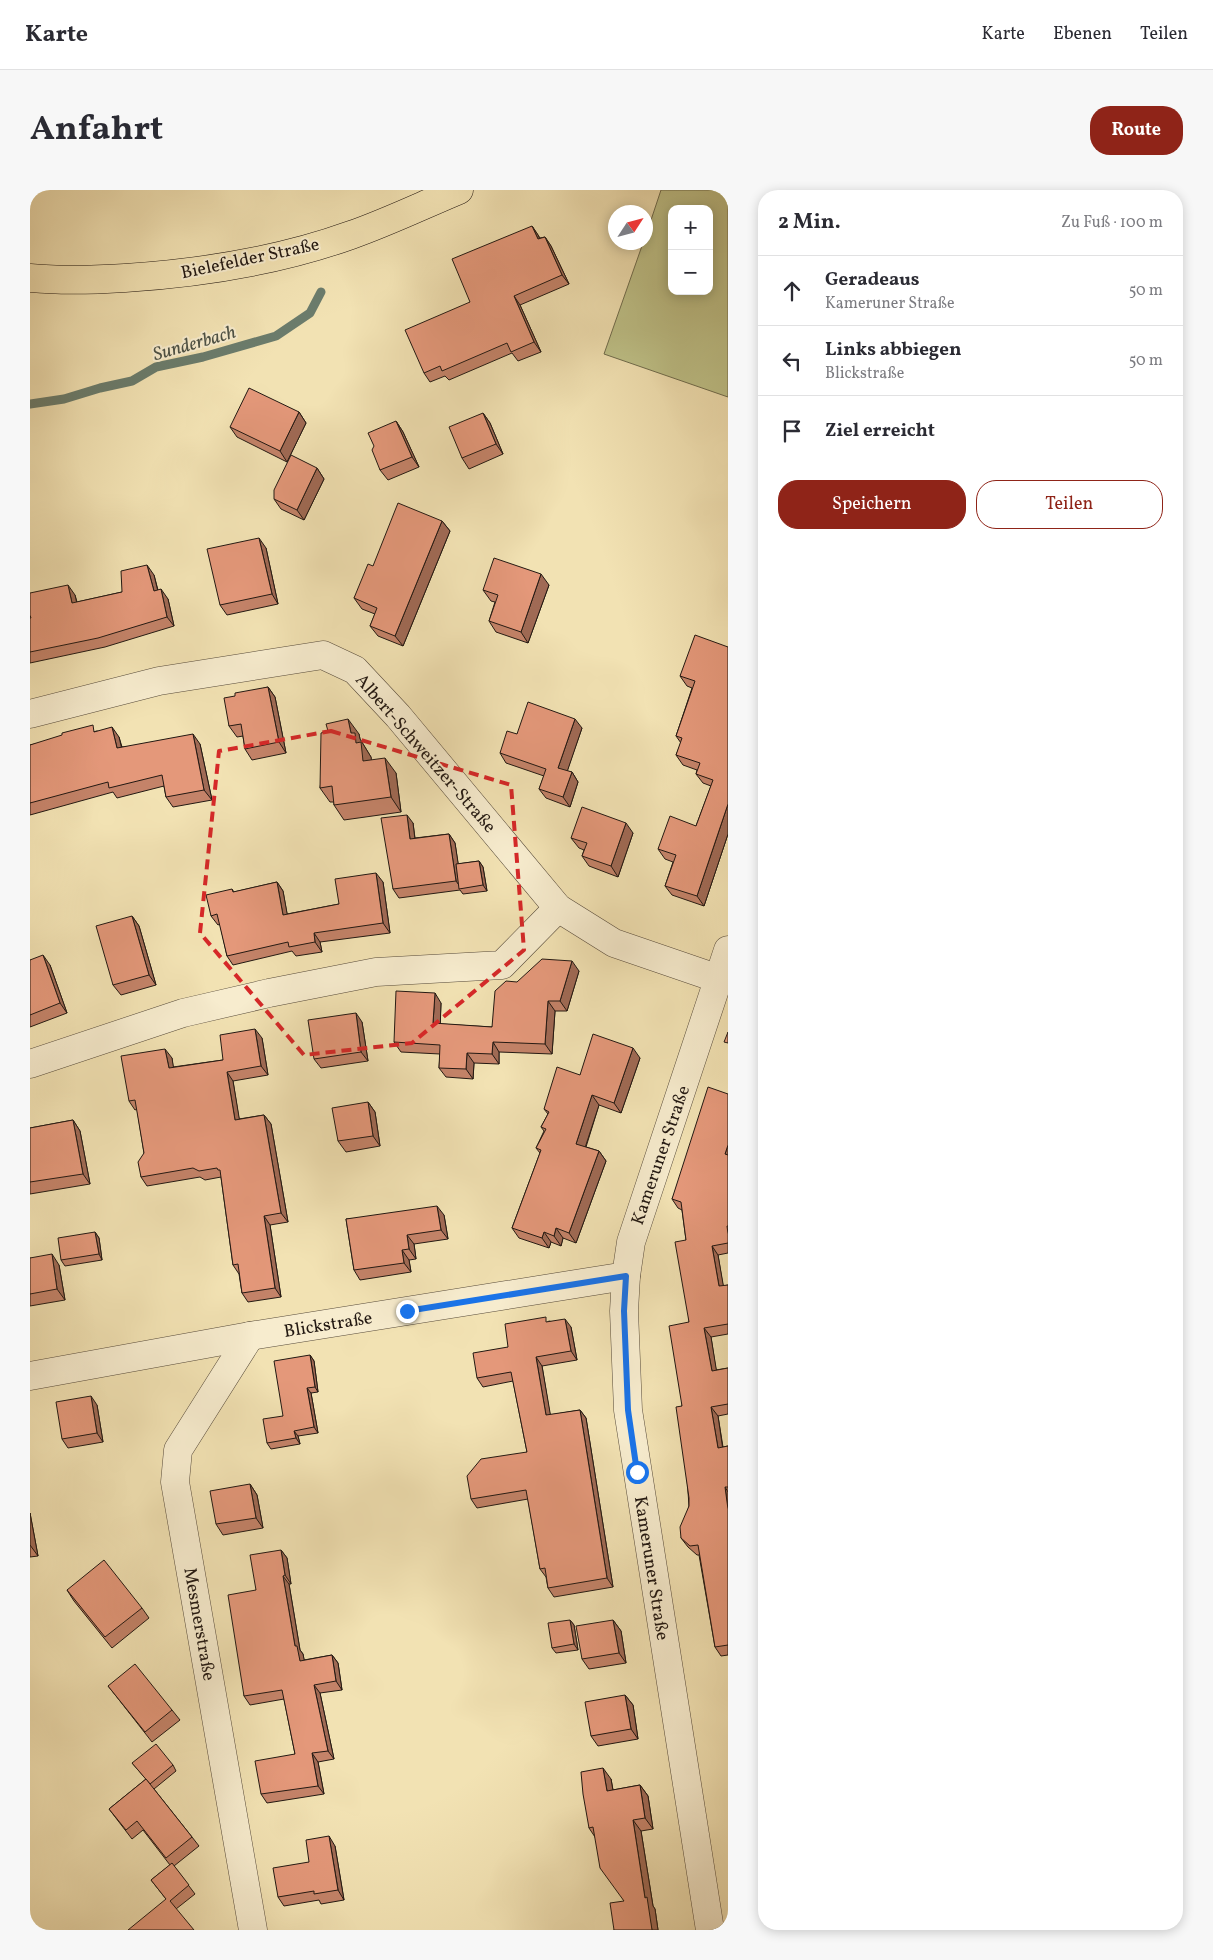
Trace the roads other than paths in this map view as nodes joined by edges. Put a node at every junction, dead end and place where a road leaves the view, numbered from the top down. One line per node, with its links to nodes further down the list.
1 (459, 190): 2 (main road, Bielefelder Straße)
2 (30, 278)
3 (30, 714): 4 (street, Albert-Schweitzer-Straße)
4 (558, 908): 6 (street, Albert-Schweitzer-Straße); 7 (street)
5 (728, 950): 6 (street, Kameruner Straße)
6 (719, 979): 8 (street, Kameruner Straße)
7 (30, 1064)
8 (626, 1276): 9 (street, Blickstraße); 12 (street, Kameruner Straße)
9 (250, 1336): 10 (street, Blickstraße); 11 (street, Mesmerstraße)
10 (30, 1376)
11 (253, 1930)
12 (710, 1930)

